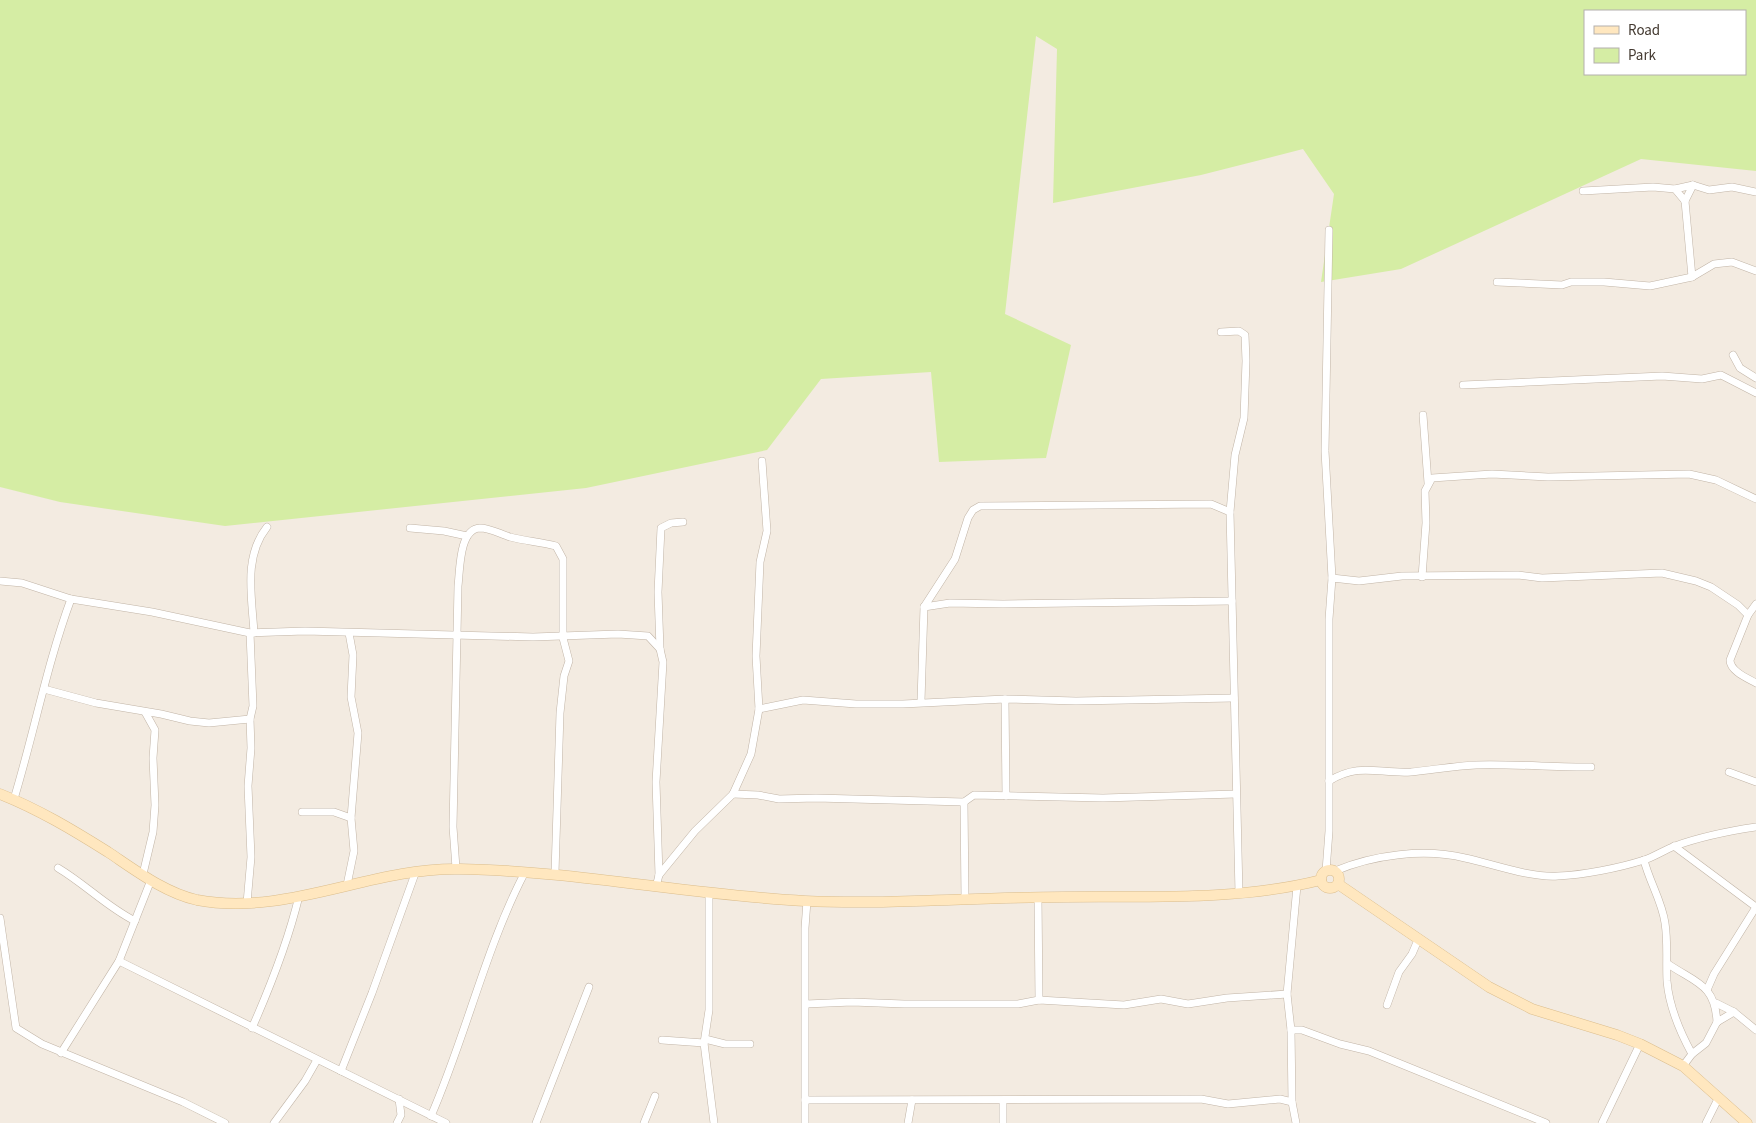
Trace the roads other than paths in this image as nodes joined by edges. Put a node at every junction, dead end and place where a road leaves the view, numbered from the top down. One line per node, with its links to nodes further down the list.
1 (1693, 185): 2 (street); 4 (street); 5 (street)
2 (1675, 189): 3 (street); 5 (street)
3 (1583, 192)
4 (1756, 192)
5 (1686, 202): 8 (street)
6 (1329, 230): 25 (street)
7 (1756, 271): 8 (street)
8 (1692, 277): 9 (street)
9 (1497, 282)
10 (1221, 332): 19 (street)
11 (1733, 355): 12 (street)
12 (1756, 378)
13 (1463, 385): 14 (street)
14 (1756, 393)
15 (1423, 415): 17 (street)
16 (762, 461): 42 (street)
17 (1428, 483): 18 (street); 24 (street)
18 (1756, 499)
19 (1230, 512): 28 (street); 30 (street)
20 (683, 522): 36 (street)
21 (267, 527): 32 (street)
22 (410, 528): 23 (street)
23 (467, 536): 34 (street); 35 (street)
24 (1422, 577): 25 (street); 31 (street)
25 (1332, 578): 47 (street)
26 (0, 581): 27 (street)
27 (70, 599): 32 (street); 38 (street)
28 (1232, 601): 30 (street); 39 (street)
29 (1756, 604): 31 (street)
30 (924, 607): 41 (street)
31 (1748, 615): 37 (street)
32 (252, 633): 33 (street); 44 (street)
33 (349, 633): 34 (street); 56 (street)
34 (457, 635): 35 (street); 61 (street)
35 (563, 638): 36 (street); 64 (street)
36 (660, 649): 66 (street)
37 (1756, 683)
38 (44, 688): 43 (street); 53 (street)
39 (1234, 698): 40 (street); 51 (street)
40 (1005, 700): 41 (street); 52 (street)
41 (921, 701): 42 (street)
42 (760, 709): 50 (street)
43 (145, 712): 44 (street); 67 (street)
44 (250, 719): 78 (street)
45 (1591, 767): 47 (street)
46 (1729, 772): 48 (street)
47 (1329, 781): 65 (street)
48 (1756, 782)
49 (0, 794): 53 (street)
50 (734, 794): 54 (street); 66 (street)
51 (1236, 794): 52 (street); 72 (street)
52 (1006, 796): 54 (street)
53 (14, 799): 67 (street)
54 (964, 802): 76 (street)
55 (302, 812): 56 (street)
56 (351, 818): 69 (street)
57 (1756, 827): 58 (street)
58 (1674, 846): 59 (street); 79 (street)
59 (1644, 860): 65 (street); 84 (street)
60 (58, 868): 81 (street)
61 (456, 868): 62 (street); 63 (street)
62 (416, 871): 69 (street); 105 (street)
63 (525, 872): 64 (street); 115 (street)
64 (556, 873): 71 (street)
65 (1327, 874): 68 (street); 68 (street); 70 (street)
66 (658, 875): 71 (street)
67 (147, 877): 78 (street); 81 (street)
68 (1338, 884): 82 (street)
69 (347, 885): 74 (street)
70 (1297, 886): 72 (street); 87 (street)
71 (656, 887): 73 (street)
72 (1239, 893): 75 (street)
73 (710, 894): 77 (street); 98 (street)
74 (300, 896): 78 (street); 94 (street)
75 (1038, 897): 76 (street); 88 (street)
76 (965, 899): 77 (street)
77 (807, 901): 90 (street)
78 (247, 903)
79 (1756, 907): 86 (street)
80 (0, 918): 101 (street)
81 (135, 921): 83 (street)
82 (1418, 940): 91 (street); 100 (street)
83 (119, 960): 94 (street); 101 (street)
84 (1668, 964): 86 (street); 102 (street)
85 (589, 987): 120 (street)
86 (1708, 990): 89 (street)
87 (1287, 994): 88 (street); 95 (street)
88 (1039, 1000): 90 (street)
89 (1716, 1003): 92 (street); 93 (street)
90 (806, 1004): 109 (street)
91 (1387, 1005)
92 (1734, 1012): 93 (street); 96 (street)
93 (1718, 1022): 102 (street)
94 (252, 1028): 103 (street)
95 (1291, 1030): 112 (street); 127 (street)
96 (1756, 1030)
97 (662, 1040): 98 (street)
98 (704, 1041): 99 (street); 122 (street)
99 (750, 1044)
100 (1640, 1044): 104 (street); 128 (street)
101 (61, 1053): 116 (street)
102 (1692, 1054): 104 (street)
103 (317, 1060): 105 (street); 117 (street)
104 (1684, 1066): 107 (street)
105 (341, 1071): 108 (street)
106 (655, 1096): 121 (street)
107 (1719, 1097): 129 (street); 130 (street)
108 (399, 1099): 113 (street); 114 (street)
109 (806, 1100): 110 (street); 123 (street)
110 (912, 1100): 111 (street); 124 (street)
111 (1003, 1100): 112 (street); 125 (street)
112 (1292, 1102): 126 (street)
113 (415, 1109): 114 (street); 115 (street)
114 (401, 1115): 118 (street)
115 (431, 1116): 119 (street)
116 (225, 1123)
117 (274, 1123)
118 (397, 1123)
119 (446, 1123)
120 (536, 1123)
121 (644, 1123)
122 (714, 1123)
123 (806, 1123)
124 (908, 1123)
125 (1003, 1123)
126 (1296, 1123)
127 (1546, 1123)
128 (1602, 1123)
129 (1706, 1123)
130 (1746, 1123)

